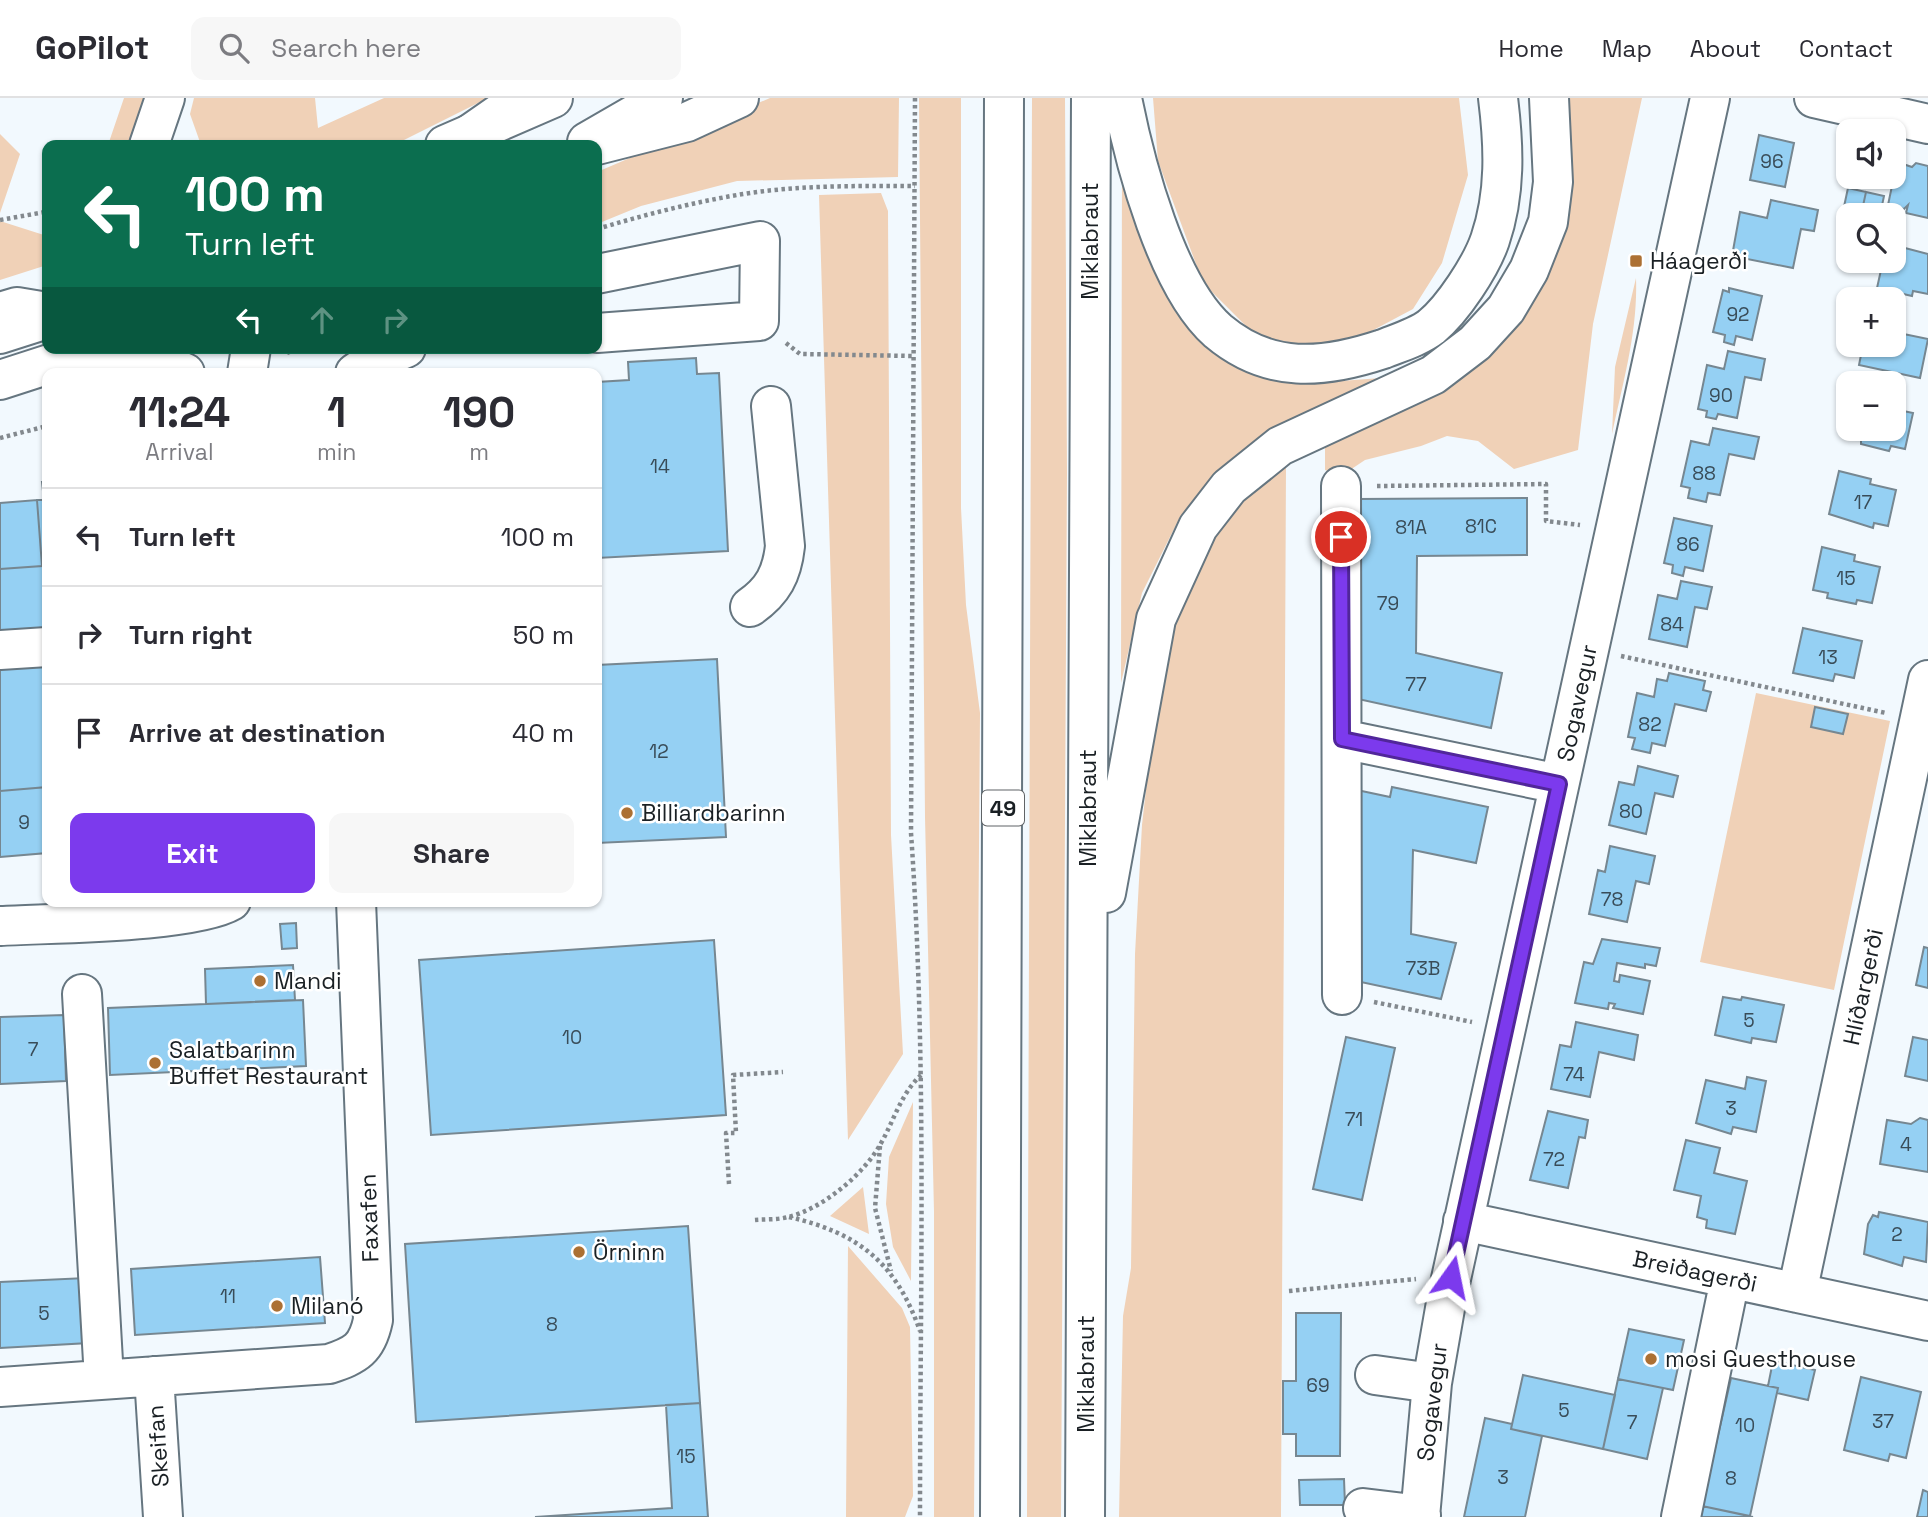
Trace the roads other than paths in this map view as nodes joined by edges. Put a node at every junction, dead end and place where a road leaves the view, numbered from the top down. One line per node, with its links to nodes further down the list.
1 (165, 98): 15 (main road)
2 (177, 98): 16 (main road)
3 (522, 98): 17 (main road)
4 (553, 98): 17 (main road)
5 (663, 98): 18 (main road)
6 (739, 98): 19 (main road)
7 (1004, 98): 58 (main road, 49)
8 (1091, 98): 44 (main road, Miklabraut)
9 (1122, 98): 10 (main road)
10 (1498, 98)
11 (1549, 98): 44 (main road)
12 (1814, 98): 14 (main road)
13 (1708, 108): 39 (main road, Sogavegur)
14 (1924, 115)
15 (151, 140)
16 (180, 140)
17 (458, 140)
18 (592, 140)
19 (602, 144)
20 (602, 273): 24 (main road)
21 (42, 311): 22 (main road)
22 (0, 312)
23 (42, 321): 25 (main road)
24 (602, 332)
25 (0, 334)
26 (81, 354): 31 (main road)
27 (109, 354): 29 (main road)
28 (393, 354): 30 (main road)
29 (174, 368)
30 (362, 368)
31 (0, 380)
32 (771, 406): 34 (main road)
33 (1341, 486): 38 (main road)
34 (750, 607)
35 (42, 647): 36 (main road)
36 (0, 650)
37 (1928, 680): 48 (main road, Hlíðargerði)
38 (1342, 739): 39 (main road); 45 (main road)
39 (1559, 784): 46 (main road, Sogavegur)
40 (222, 907): 42 (main road)
41 (356, 907): 51 (main road, Faxafen)
42 (0, 926)
43 (82, 994): 52 (main road)
44 (1088, 995): 59 (main road, Miklabraut)
45 (1342, 995)
46 (1463, 1221): 47 (main road, Breiðagerði); 53 (main road, Sogavegur)
47 (1730, 1279): 48 (main road, Breiðagerði); 60 (main road)
48 (1797, 1293): 49 (main road, Breiðagerði)
49 (1928, 1321)
50 (1374, 1375): 53 (main road)
51 (154, 1376): 52 (main road, Faxafen); 57 (main road, Skeifan)
52 (104, 1379): 54 (main road, Faxafen)
53 (1432, 1383): 56 (main road, Sogavegur)
54 (5, 1388)
55 (1363, 1508): 56 (main road)
56 (1420, 1516)
57 (163, 1517)
58 (1000, 1517)
59 (1085, 1517)
60 (1681, 1517)

